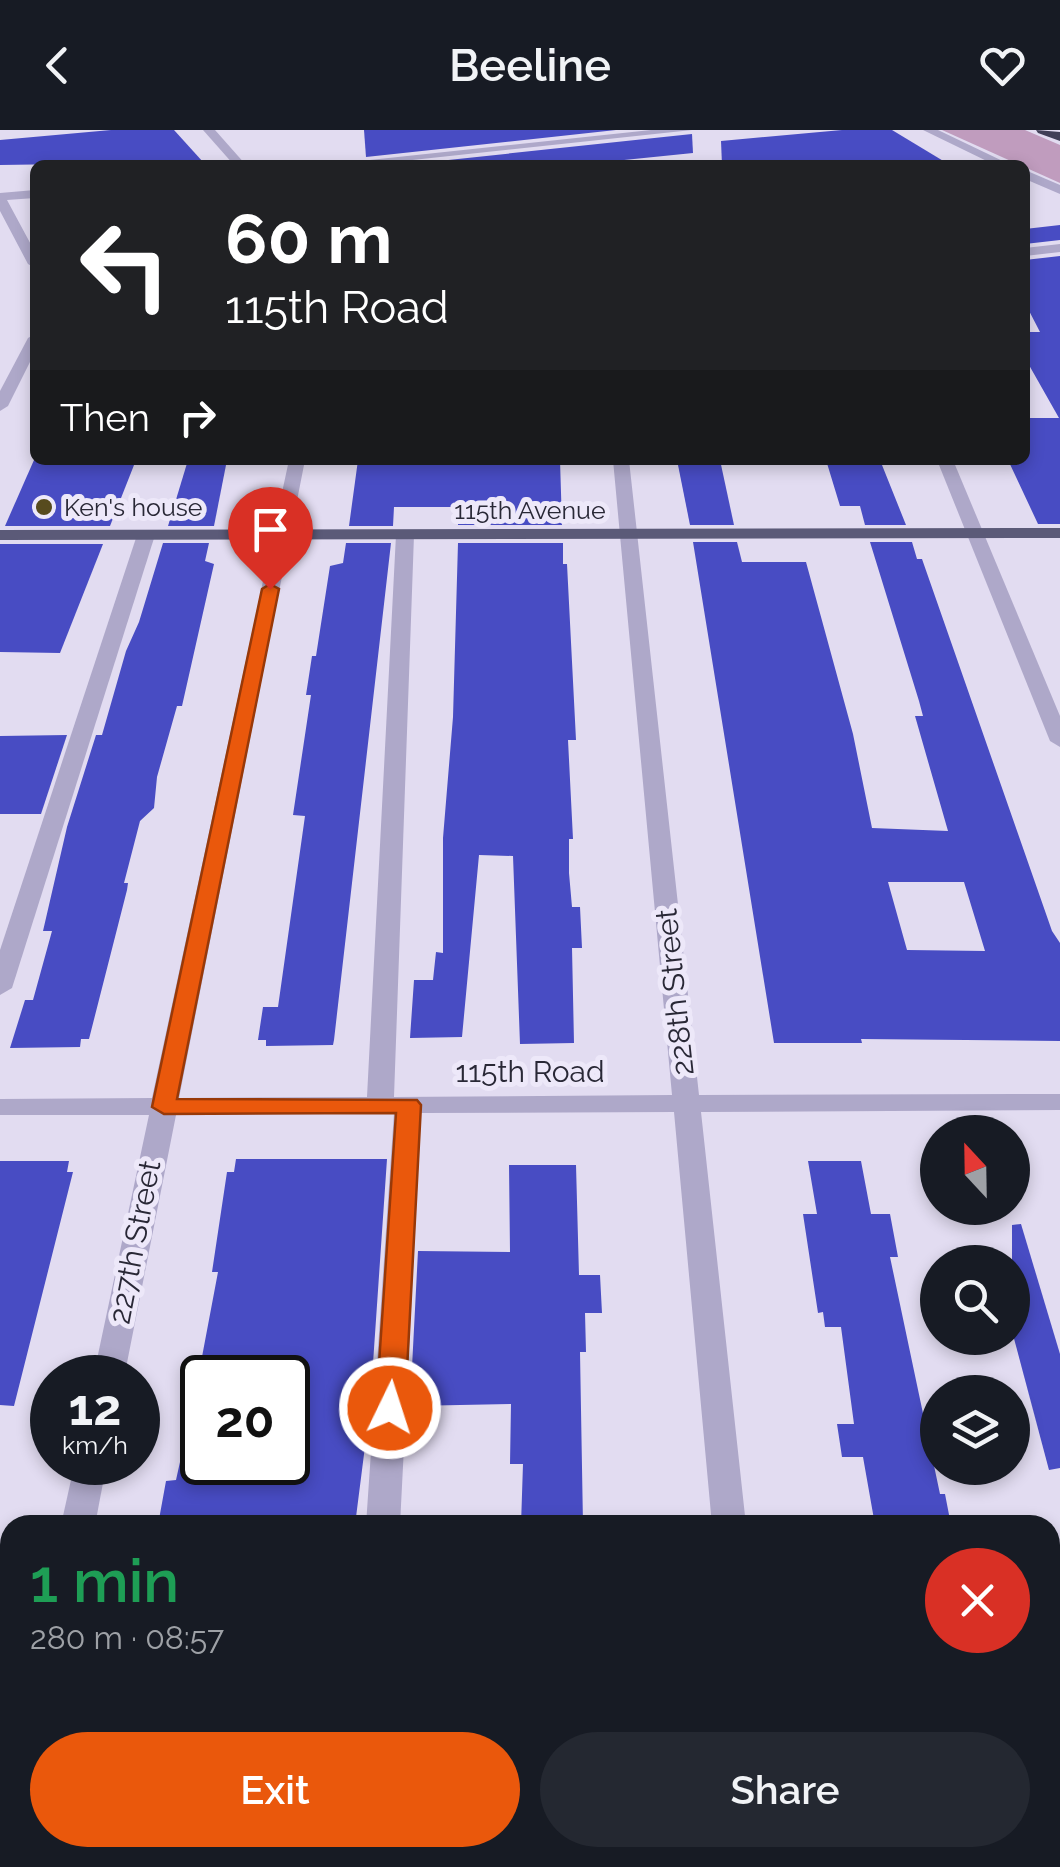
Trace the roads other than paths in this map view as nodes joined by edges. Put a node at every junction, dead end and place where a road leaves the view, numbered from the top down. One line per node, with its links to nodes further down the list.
1 (208, 130): 6 (street)
2 (686, 130): 7 (street)
3 (928, 130): 8 (street)
4 (1043, 130): 5 (highway)
5 (1060, 137)
6 (235, 160)
7 (381, 160)
8 (994, 160)
9 (1030, 176): 10 (street)
10 (1060, 190)
11 (30, 195): 12 (street)
12 (0, 198): 15 (street)
13 (1060, 248): 14 (street)
14 (1030, 251)
15 (30, 255)
16 (30, 348): 17 (street)
17 (0, 406)
18 (296, 465): 26 (street, 227th Street)
19 (621, 465): 23 (street, 228th Street)
20 (946, 465): 21 (street)
21 (976, 533): 22 (main road, 115th Avenue); 23 (main road, 115th Avenue); 28 (street)
22 (1060, 533)
23 (628, 534): 27 (main road, 115th Avenue); 31 (street, 228th Street)
24 (0, 535): 25 (main road, 115th Avenue)
25 (146, 535): 26 (main road, 115th Avenue); 29 (street)
26 (281, 535): 27 (main road, 115th Avenue); 34 (street, 227th Street)
27 (404, 535): 32 (street)
28 (1060, 740)
29 (0, 988)
30 (1060, 1102): 31 (street, 115th Road)
31 (687, 1104): 32 (street, 115th Road); 39 (street, 228th Street)
32 (394, 1105): 34 (street, 115th Road); 38 (street)
33 (0, 1106): 34 (street, 115th Road)
34 (164, 1107): 35 (street, 227th Street)
35 (113, 1355)
36 (86, 1485): 37 (street)
37 (80, 1515)
38 (384, 1515)
39 (728, 1515)

